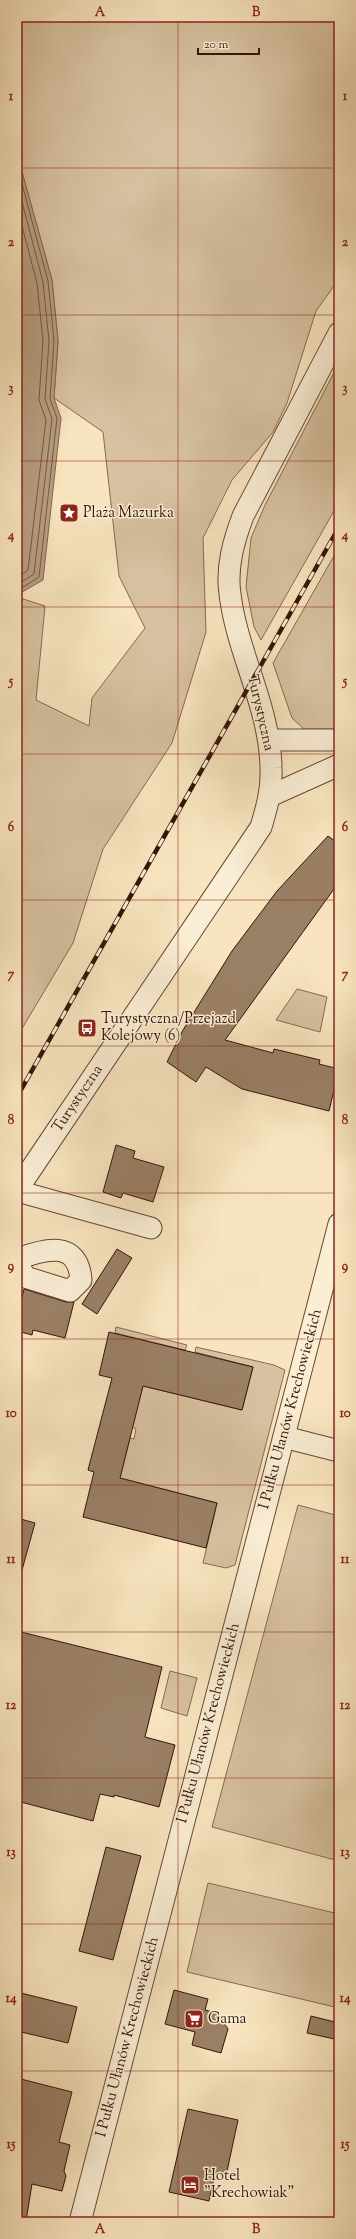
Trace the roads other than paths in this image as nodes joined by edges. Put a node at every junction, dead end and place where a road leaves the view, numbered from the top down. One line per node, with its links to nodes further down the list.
1 (339, 333): 2 (street, Turystyczna)
2 (269, 740): 3 (street); 5 (street, Turystyczna)
3 (339, 740)
4 (339, 765): 5 (street)
5 (270, 796): 6 (street, Turystyczna)
6 (17, 1191): 8 (street)
7 (339, 1224): 9 (street, I Pułku Ułanów Krechowieckich)
8 (151, 1228)
9 (284, 1437): 10 (street); 11 (street, I Pułku Ułanów Krechowieckich)
10 (339, 1451)
11 (80, 2222)

